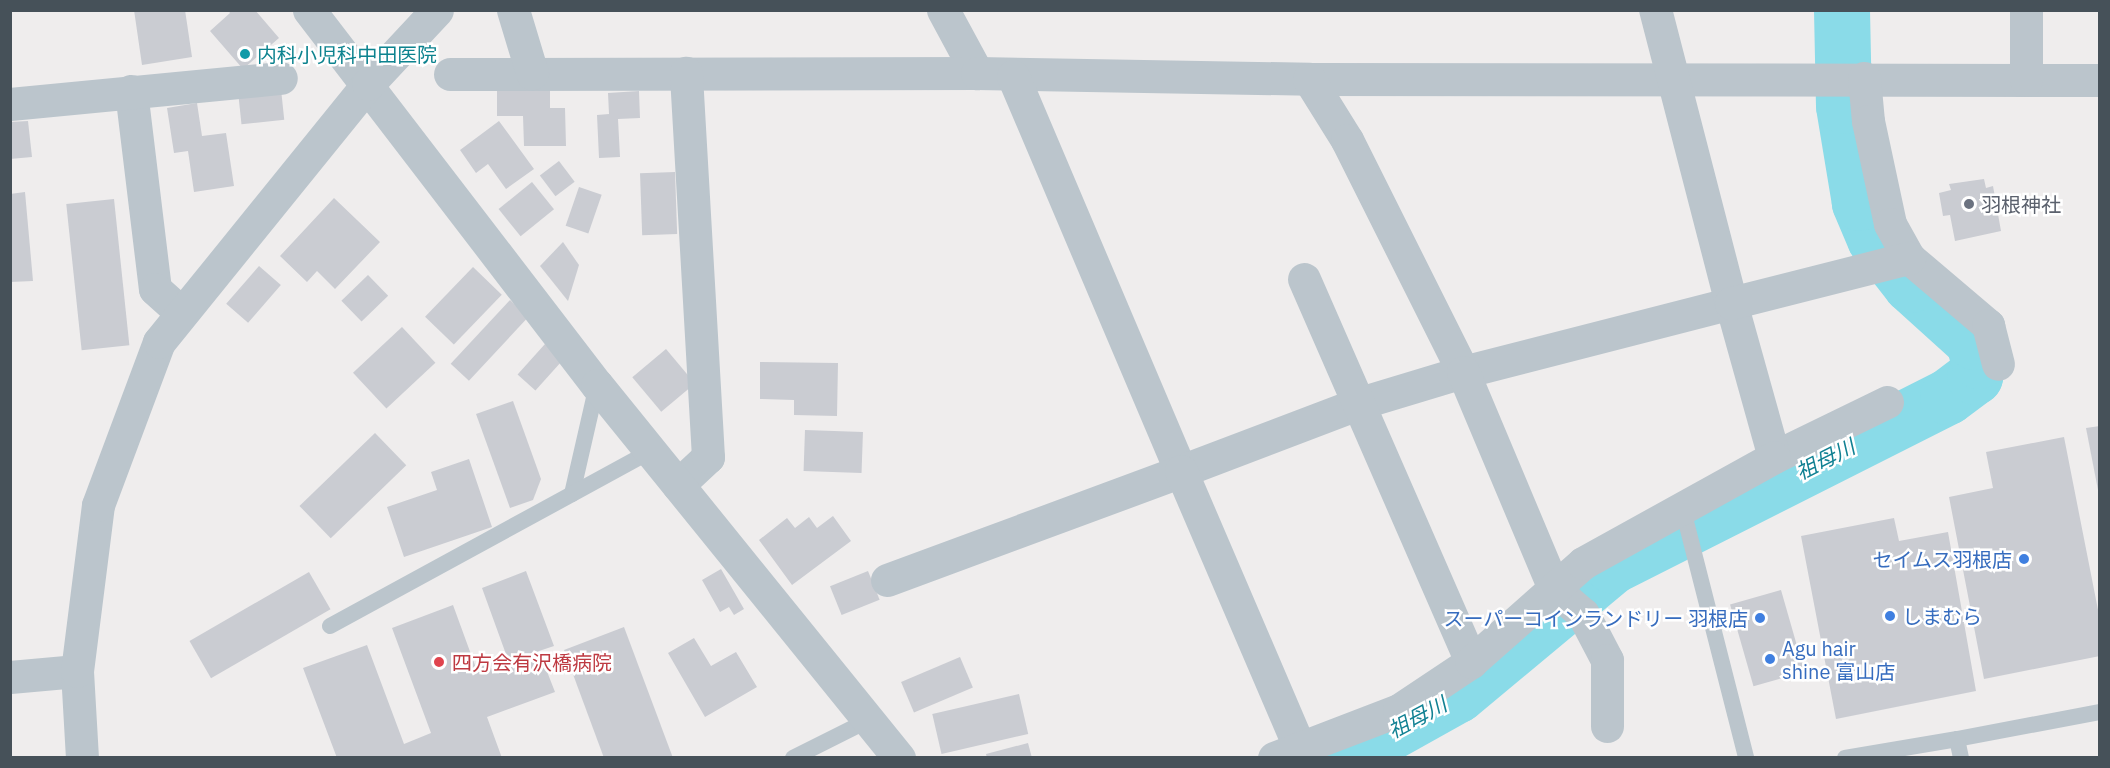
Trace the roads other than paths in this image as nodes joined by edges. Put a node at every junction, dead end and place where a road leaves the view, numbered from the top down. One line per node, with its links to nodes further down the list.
1 (309, 10): 18 (street)
2 (437, 10): 18 (street)
3 (513, 10): 8 (street)
4 (944, 10): 7 (street)
5 (1655, 10): 15 (street)
6 (2026, 10): 16 (street)
7 (977, 72): 9 (street); 11 (street)
8 (532, 73): 9 (street); 10 (street)
9 (686, 73): 33 (street)
10 (450, 74)
11 (1014, 76): 14 (street); 32 (street)
12 (281, 78): 19 (street)
13 (1864, 78): 15 (street); 16 (street); 21 (street)
14 (1309, 79): 15 (street); 26 (street)
15 (1676, 79): 23 (street)
16 (2026, 80): 17 (street)
17 (2100, 80)
18 (368, 84): 24 (street); 27 (street)
19 (131, 91): 20 (street); 24 (street)
20 (10, 104)
21 (1910, 258): 23 (street); 25 (street)
22 (1304, 279): 29 (street)
23 (1731, 303): 26 (street); 31 (street)
24 (182, 313): 40 (street)
25 (1998, 364)
26 (1463, 372): 29 (street); 37 (street)
27 (597, 385): 30 (street); 34 (lane)
28 (1887, 402): 31 (street)
29 (1360, 403): 32 (street); 39 (street)
30 (651, 451): 33 (street); 34 (lane)
31 (1773, 457): 35 (street)
32 (1181, 471): 36 (street); 46 (street)
33 (678, 485): 43 (street)
34 (572, 494): 38 (lane)
35 (1683, 510): 37 (street); 50 (lane)
36 (887, 580)
37 (1554, 589): 39 (street); 44 (street)
38 (330, 626)
39 (1471, 662): 46 (street)
40 (77, 671): 41 (street); 47 (street)
41 (10, 677)
42 (2100, 712): 45 (lane)
43 (869, 720): 48 (lane); 49 (street)
44 (1607, 726)
45 (1957, 739): 51 (lane); 52 (lane)
46 (1287, 753)
47 (82, 758)
48 (793, 758)
49 (899, 758)
50 (1746, 758)
51 (1845, 758)
52 (1961, 758)

